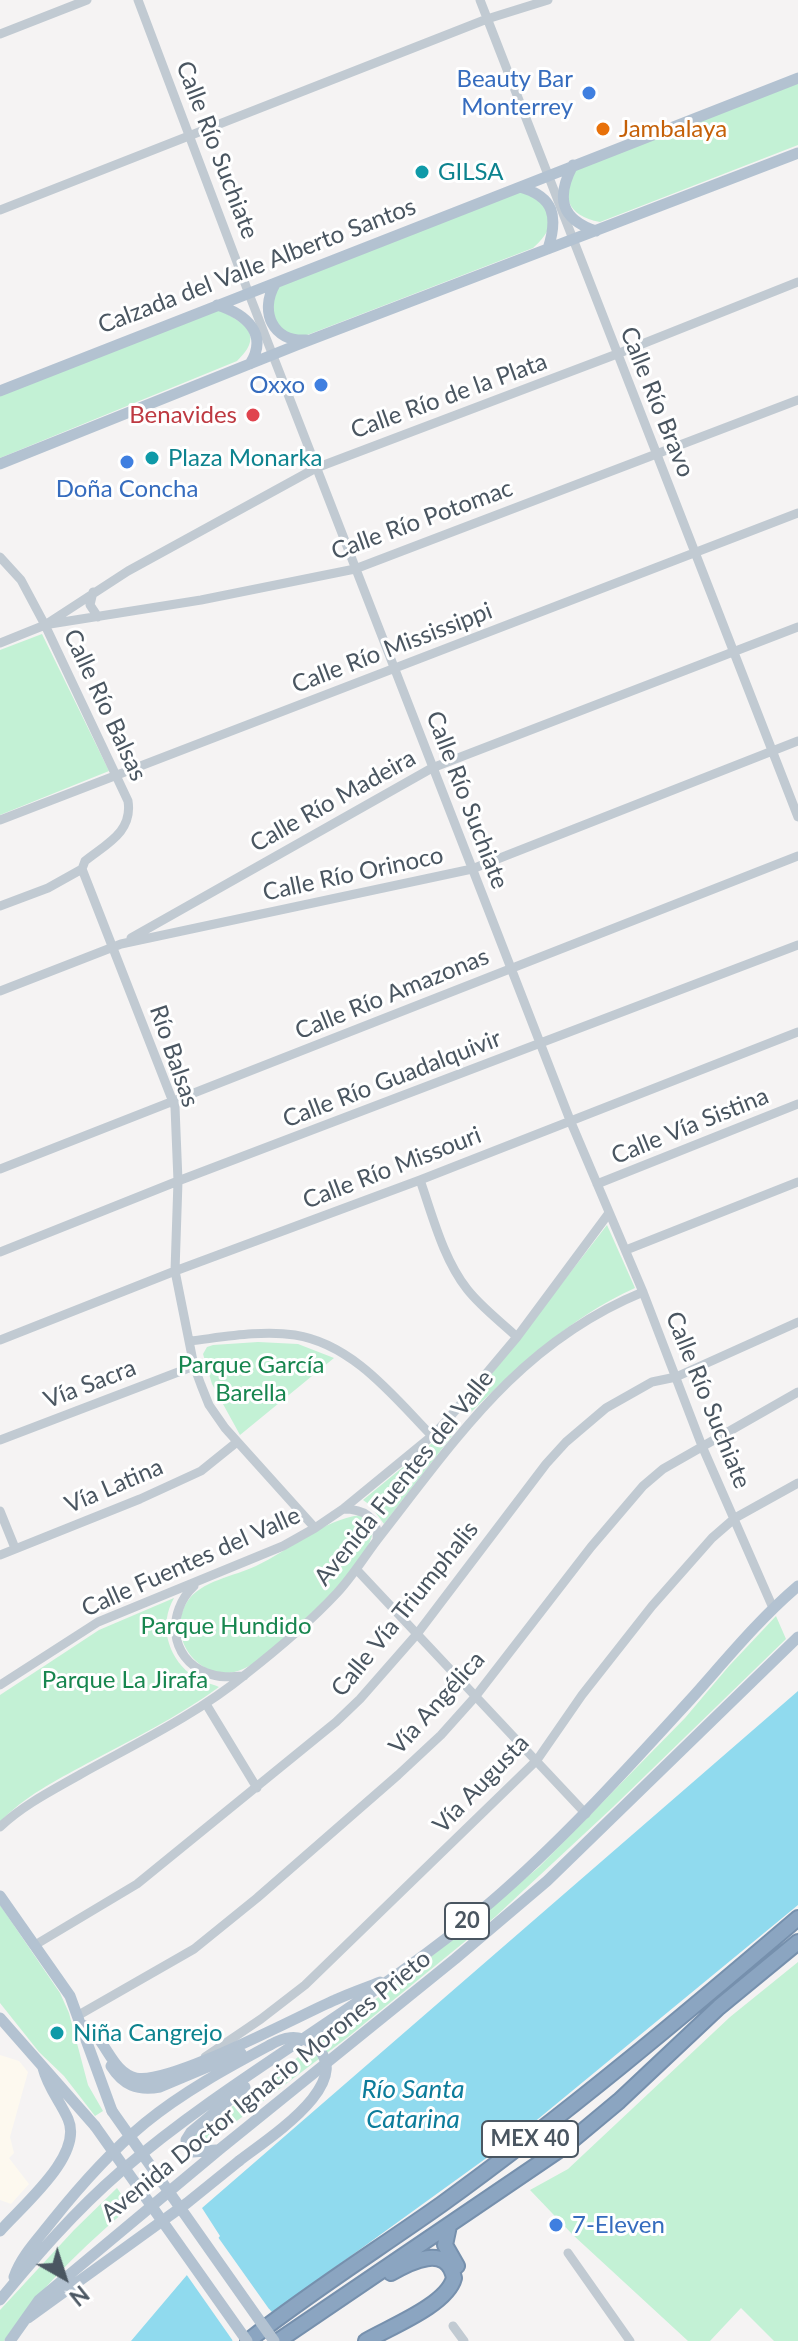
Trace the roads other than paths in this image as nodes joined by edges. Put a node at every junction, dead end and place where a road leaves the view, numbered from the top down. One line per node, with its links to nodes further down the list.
1 (87, 0): 6 (street)
2 (138, 0): 8 (street, Calle Río Suchiate)
3 (480, 0): 5 (street, Calle Río Bravo)
4 (548, 0): 5 (street)
5 (487, 19): 8 (street); 11 (street, Calle Río Bravo)
6 (0, 34)
7 (798, 78): 10 (main road, Calzada del Valle Alberto Santos)
8 (191, 135): 13 (street); 19 (street, Calle Río Suchiate)
9 (798, 153): 14 (main road)
10 (573, 165): 11 (main road, Calzada del Valle Alberto Santos); 14 (main road)
11 (547, 176): 12 (main road, Calzada del Valle Alberto Santos); 15 (street, Calle Río Bravo)
12 (520, 187): 16 (main road); 18 (main road, Calzada del Valle Alberto Santos)
13 (0, 210)
14 (596, 231): 15 (main road)
15 (571, 240): 16 (main road); 22 (street, Calle Río Bravo)
16 (548, 249): 21 (main road)
17 (798, 282): 22 (street, Calle Río de la Plata)
18 (275, 284): 19 (main road, Calzada del Valle Alberto Santos); 21 (main road)
19 (249, 294): 20 (main road, Calzada del Valle Alberto Santos); 23 (street, Calle Río Suchiate)
20 (217, 305): 24 (main road); 25 (main road, Calzada del Valle Alberto Santos)
21 (313, 339): 23 (main road)
22 (617, 354): 27 (street, Calle Río Bravo); 29 (street, Calle Río de la Plata)
23 (274, 355): 24 (main road); 29 (street, Calle Río Suchiate)
24 (249, 365): 28 (main road)
25 (0, 391)
26 (798, 400): 27 (street, Calle Río Potomac)
27 (657, 454): 31 (street, Calle Río Bravo); 33 (street, Calle Río Potomac)
28 (0, 464)
29 (316, 468): 33 (street, Calle Río Suchiate); 34 (street, Calle Río de la Plata)
30 (798, 513): 31 (street, Calle Río Mississippi)
31 (695, 554): 39 (street, Calle Río Bravo); 40 (street, Calle Río Mississippi)
32 (0, 557): 36 (street, Calle Río Balsas)
33 (355, 569): 35 (street, Calle Río Potomac); 40 (street, Calle Río Suchiate)
34 (93, 592): 35 (street); 36 (street, Calle Río de la Plata)
35 (98, 617): 36 (street, Calle Río Potomac)
36 (45, 625): 38 (street, Calle Río de la Plata); 44 (street, Calle Río Balsas)
37 (798, 627): 39 (street, Calle Río Madeira)
38 (0, 643)
39 (733, 652): 42 (street, Calle Río Bravo); 43 (street, Calle Río Madeira)
40 (394, 668): 43 (street, Calle Río Suchiate); 44 (street, Calle Río Mississippi)
41 (798, 741): 42 (street, Calle Río Orinoco)
42 (772, 751): 45 (street, Calle Río Bravo); 49 (street, Calle Río Orinoco)
43 (432, 768): 49 (street, Calle Río Suchiate); 51 (street, Calle Río Madeira)
44 (117, 775): 46 (street, Calle Río Mississippi); 48 (street, Calle Río Balsas)
45 (798, 817)
46 (0, 820)
47 (798, 856): 53 (street, Calle Río Amazonas)
48 (83, 866): 50 (street, Calle Río Balsas); 51 (street, Río Balsas)
49 (472, 869): 51 (street, Calle Río Orinoco); 53 (street, Calle Río Suchiate)
50 (0, 906)
51 (117, 945): 54 (street, Calle Río Orinoco); 57 (street, Río Balsas)
52 (798, 945): 56 (street, Calle Río Guadalquivir)
53 (511, 968): 56 (street, Calle Río Suchiate); 57 (street, Calle Río Amazonas)
54 (0, 991)
55 (798, 1032): 59 (street, Calle Río Missouri)
56 (541, 1045): 59 (street, Calle Río Suchiate); 62 (street, Calle Río Guadalquivir)
57 (173, 1102): 60 (street, Calle Río Amazonas); 62 (street, Río Balsas)
58 (798, 1104): 64 (street, Calle Vía Sistina)
59 (570, 1120): 61 (street, Calle Río Missouri); 64 (street, Calle Río Suchiate)
60 (0, 1169)
61 (420, 1180): 68 (street, Calle Río Missouri); 71 (street)
62 (178, 1181): 67 (street, Calle Río Guadalquivir); 68 (street, Río Balsas)
63 (798, 1182): 66 (street)
64 (597, 1184): 65 (street, Calle Río Suchiate)
65 (609, 1213): 66 (street, Calle Río Suchiate); 71 (street, Calle Fuentes del Valle)
66 (626, 1250): 69 (street, Calle Río Suchiate)
67 (0, 1252)
68 (175, 1271): 72 (street, Calle Río Missouri); 73 (street, Río Balsas)
69 (643, 1292): 75 (street, Calle Río Suchiate); 78 (street, Avenida Fuentes del Valle)
70 (798, 1322): 75 (street, Calle Vía Triumphalis)
71 (517, 1337): 77 (street, Calle Fuentes del Valle)
72 (0, 1340)
73 (190, 1341): 74 (street, Río Balsas); 79 (street)
74 (194, 1366): 80 (street, Vía Sacra); 81 (street, Río Balsas)
75 (676, 1377): 82 (street, Calle Río Suchiate); 95 (street, Calle Vía Triumphalis)
76 (798, 1392): 82 (street, Vía Angélica)
77 (449, 1418): 78 (street); 79 (street, Calle Fuentes del Valle)
78 (463, 1429): 88 (street, Avenida Fuentes del Valle)
79 (432, 1436): 84 (street, Calle Fuentes del Valle)
80 (0, 1440)
81 (237, 1442): 87 (street, Río Balsas); 89 (street, Vía Latina)
82 (702, 1446): 86 (street, Calle Río Suchiate); 99 (street, Vía Angélica)
83 (798, 1483): 86 (street, Vía Augusta)
84 (343, 1509): 87 (street, Calle Fuentes del Valle); 88 (street)
85 (0, 1511): 89 (street)
86 (735, 1518): 94 (street, Calle Río Suchiate); 101 (street, Vía Augusta)
87 (315, 1528): 92 (street, Calle Fuentes del Valle)
88 (377, 1539): 91 (street, Avenida Fuentes del Valle)
89 (15, 1548): 90 (street, Vía Latina)
90 (0, 1555)
91 (356, 1569): 95 (street); 97 (street, Avenida Fuentes del Valle)
92 (199, 1581): 97 (street); 98 (street, Calle Fuentes del Valle)
93 (798, 1586): 94 (main road, Avenida Doctor Ignacio Morones Prieto / 20)
94 (773, 1608): 103 (main road, Avenida Doctor Ignacio Morones Prieto / 20)
95 (417, 1634): 99 (street); 102 (street, Calle Vía Triumphalis)
96 (798, 1637): 117 (main road, Avenida Doctor Ignacio Morones Prieto / 20)
97 (245, 1676): 100 (street, Avenida Fuentes del Valle)
98 (0, 1685)
99 (475, 1697): 101 (street); 111 (street, Vía Angélica)
100 (206, 1704): 102 (street); 104 (street, Avenida Fuentes del Valle)
101 (537, 1760): 103 (street); 115 (street, Vía Augusta)
102 (257, 1788): 108 (street, Calle Vía Triumphalis)
103 (586, 1814): 109 (main road, Avenida Doctor Ignacio Morones Prieto / 20)
104 (0, 1827)
105 (0, 1896): 108 (main road)
106 (798, 1918): 127 (highway, MEX 40)
107 (798, 1942): 118 (highway, MEX 40)
108 (35, 1945): 111 (main road)
109 (396, 1977): 114 (main road, Avenida Doctor Ignacio Morones Prieto / 20); 115 (main road)
110 (0, 2018): 116 (main road)
111 (79, 2020): 112 (main road); 128 (main road, bridge)
112 (102, 2043): 113 (main road); 115 (main road)
113 (270, 2045): 121 (main road); 124 (main road, bridge)
114 (274, 2059): 117 (main road); 121 (main road, Avenida Doctor Ignacio Morones Prieto / 20)
115 (203, 2060)
116 (43, 2068): 119 (main road); 127 (main road, bridge)
117 (220, 2149): 124 (main road, Avenida Doctor Ignacio Morones Prieto / 20)
118 (449, 2226): 122 (highway, MEX 40); 130 (highway)
119 (0, 2231)
120 (568, 2253): 132 (street)
121 (10, 2288): 123 (main road, Avenida Doctor Ignacio Morones Prieto / 20)
122 (340, 2297): 128 (highway, MEX 40); 129 (highway)
123 (0, 2300)
124 (21, 2323): 126 (main road, Avenida Doctor Ignacio Morones Prieto / 20)
125 (453, 2326): 131 (street)
126 (10, 2341)
127 (247, 2341)
128 (276, 2341)
129 (366, 2341)
130 (377, 2341)
131 (464, 2341)
132 (630, 2341)

